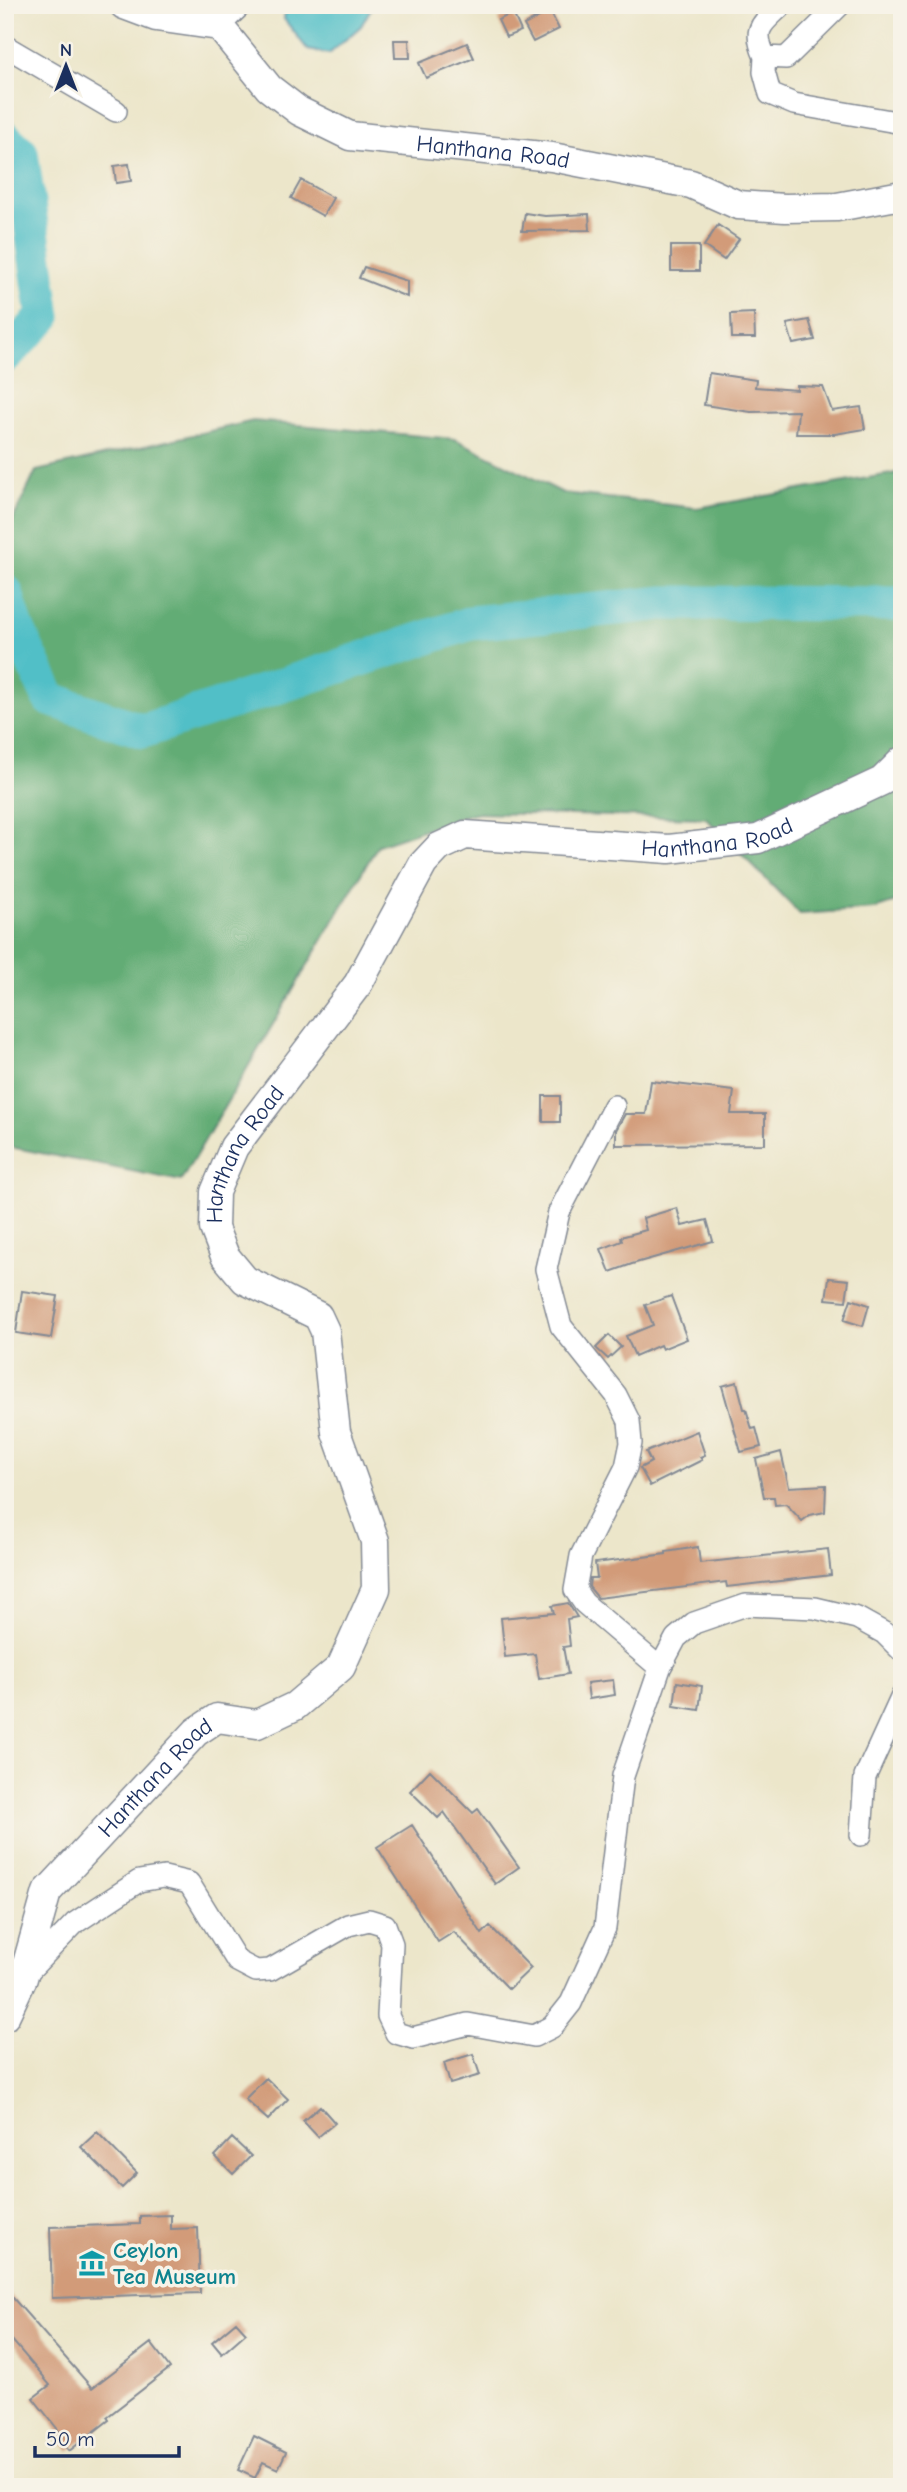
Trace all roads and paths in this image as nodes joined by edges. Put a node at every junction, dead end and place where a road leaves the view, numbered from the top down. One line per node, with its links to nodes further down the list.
1 (124, 5): 5 (street)
2 (241, 5): 5 (street)
3 (782, 5): 7 (street)
4 (840, 5): 7 (street)
5 (219, 26): 10 (street, Hanthana Road)
6 (5, 46): 8 (street)
7 (765, 57): 9 (street)
8 (116, 111)
9 (902, 124)
10 (902, 195)
11 (902, 761): 17 (street, Hanthana Road)
12 (614, 1106): 14 (street)
13 (902, 1651): 14 (street)
14 (660, 1668): 17 (street)
15 (902, 1696): 16 (street)
16 (861, 1835)
17 (14, 1984): 18 (street, Hanthana Road)
18 (5, 2016)

